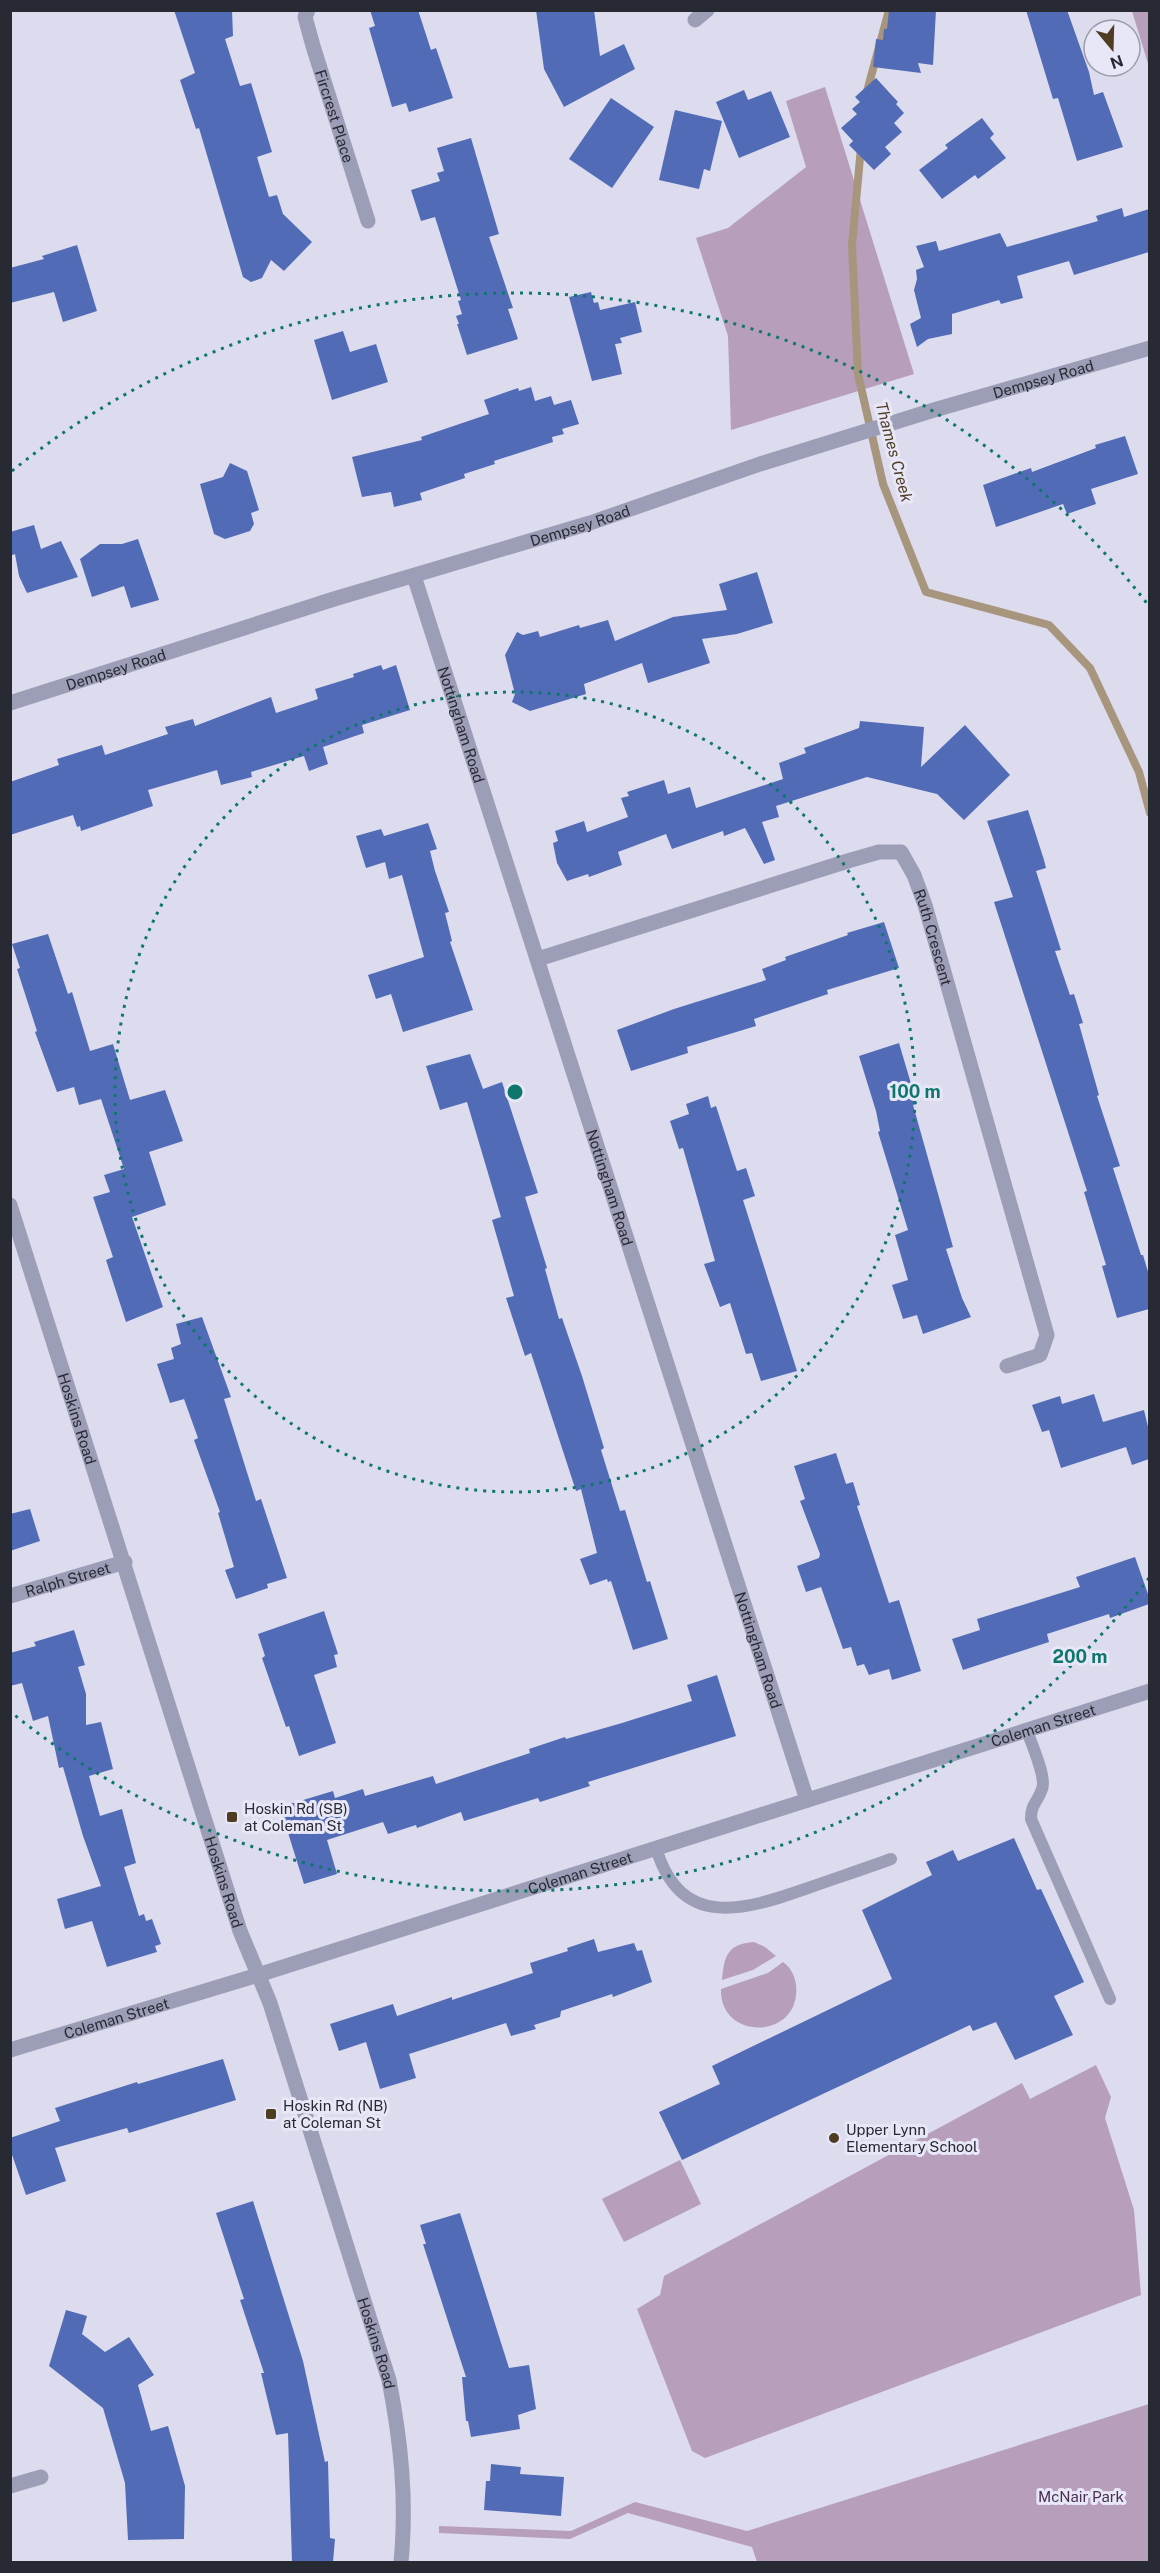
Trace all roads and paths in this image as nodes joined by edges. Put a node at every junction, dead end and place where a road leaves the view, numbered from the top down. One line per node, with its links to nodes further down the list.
1 (308, 10): 2 (street, Fircrest Place)
2 (368, 220)
3 (1149, 348): 4 (street, Dempsey Road)
4 (414, 576): 5 (street, Dempsey Road); 6 (street, Nottingham Road)
5 (10, 703)
6 (538, 959): 8 (street, Ruth Crescent); 13 (street, Nottingham Road)
7 (10, 1205): 9 (street, Hoskins Road)
8 (1007, 1366)
9 (124, 1562): 10 (street, Ralph Street); 16 (street, Hoskins Road)
10 (10, 1596)
11 (1149, 1691): 12 (street, Coleman Street)
12 (1027, 1730): 13 (street, Coleman Street); 17 (lane)
13 (807, 1800): 14 (street, Coleman Street)
14 (656, 1848): 15 (lane); 16 (street, Coleman Street)
15 (891, 1859)
16 (258, 1975): 18 (street, Coleman Street); 21 (street, Hoskins Road)
17 (1110, 1999)
18 (10, 2050)
19 (41, 2477): 20 (street)
20 (10, 2486)
21 (401, 2562)

